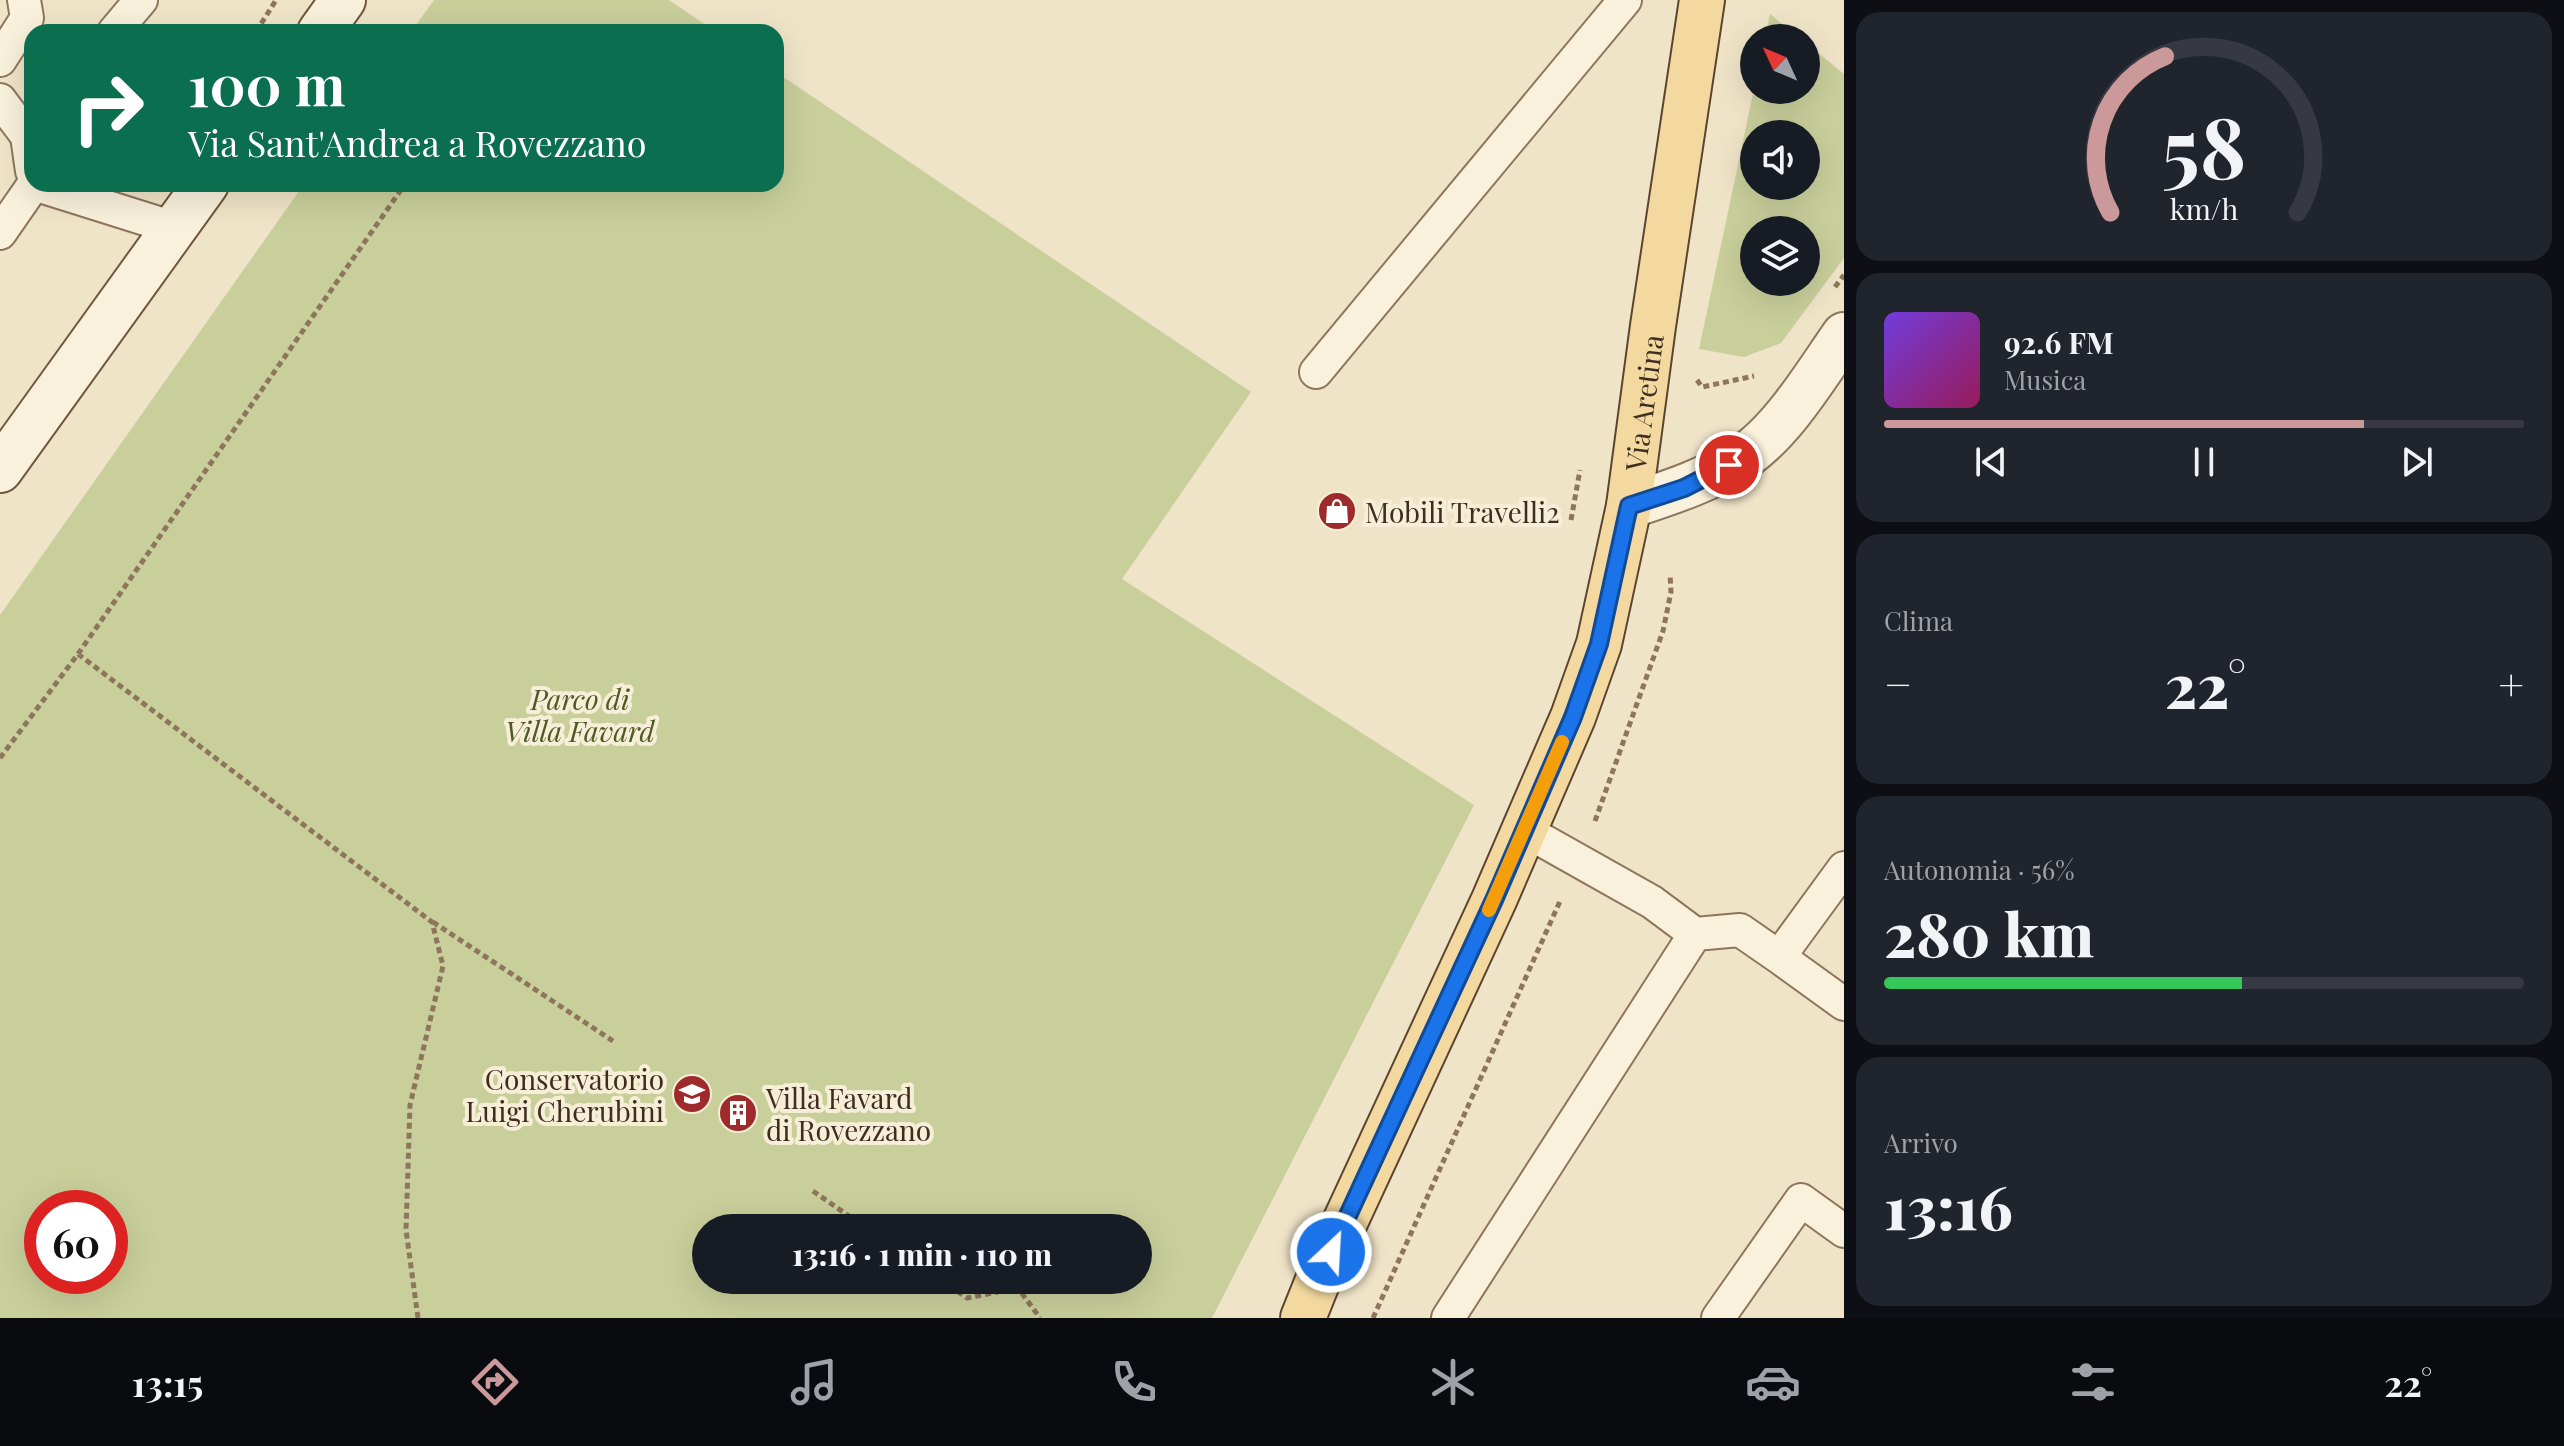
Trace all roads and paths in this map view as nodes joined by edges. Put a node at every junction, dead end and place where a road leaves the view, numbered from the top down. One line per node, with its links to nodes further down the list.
1 (24, 0): 8 (lane)
2 (141, 0): 6 (lane)
3 (276, 0): 7 (path)
4 (1625, 0): 19 (lane)
5 (1702, 0): 24 (main road, Via Aretina)
6 (121, 24)
7 (261, 24)
8 (0, 60)
9 (0, 100): 10 (lane)
10 (24, 126)
11 (28, 192): 16 (lane)
12 (59, 192): 15 (lane)
13 (200, 192): 15 (street)
14 (399, 192): 27 (path)
15 (174, 228): 23 (street)
16 (0, 233)
17 (1844, 275): 18 (path)
18 (1836, 317): 24 (street)
19 (1316, 372)
20 (1694, 375): 21 (path)
21 (1758, 375)
22 (1582, 457): 25 (path)
23 (0, 470)
24 (1629, 506): 29 (main road, Via Aretina)
25 (1569, 532)
26 (1670, 574): 30 (path)
27 (78, 654): 28 (path); 32 (path)
28 (0, 758)
29 (1524, 830): 30 (lane); 45 (main road, Via Aretina)
30 (1579, 861): 33 (lane); 46 (path)
31 (1844, 868): 34 (lane)
32 (432, 922): 36 (path); 43 (path)
33 (1695, 934): 34 (lane); 47 (lane)
34 (1779, 957): 35 (lane)
35 (1844, 1004)
36 (613, 1041)
37 (813, 1191): 38 (path)
38 (846, 1214)
39 (1844, 1231): 48 (lane)
40 (961, 1294): 41 (path)
41 (987, 1294)
42 (1022, 1294): 44 (path)
43 (418, 1318)
44 (1040, 1318)
45 (1303, 1318)
46 (1373, 1318)
47 (1448, 1318)
48 (1718, 1318)

